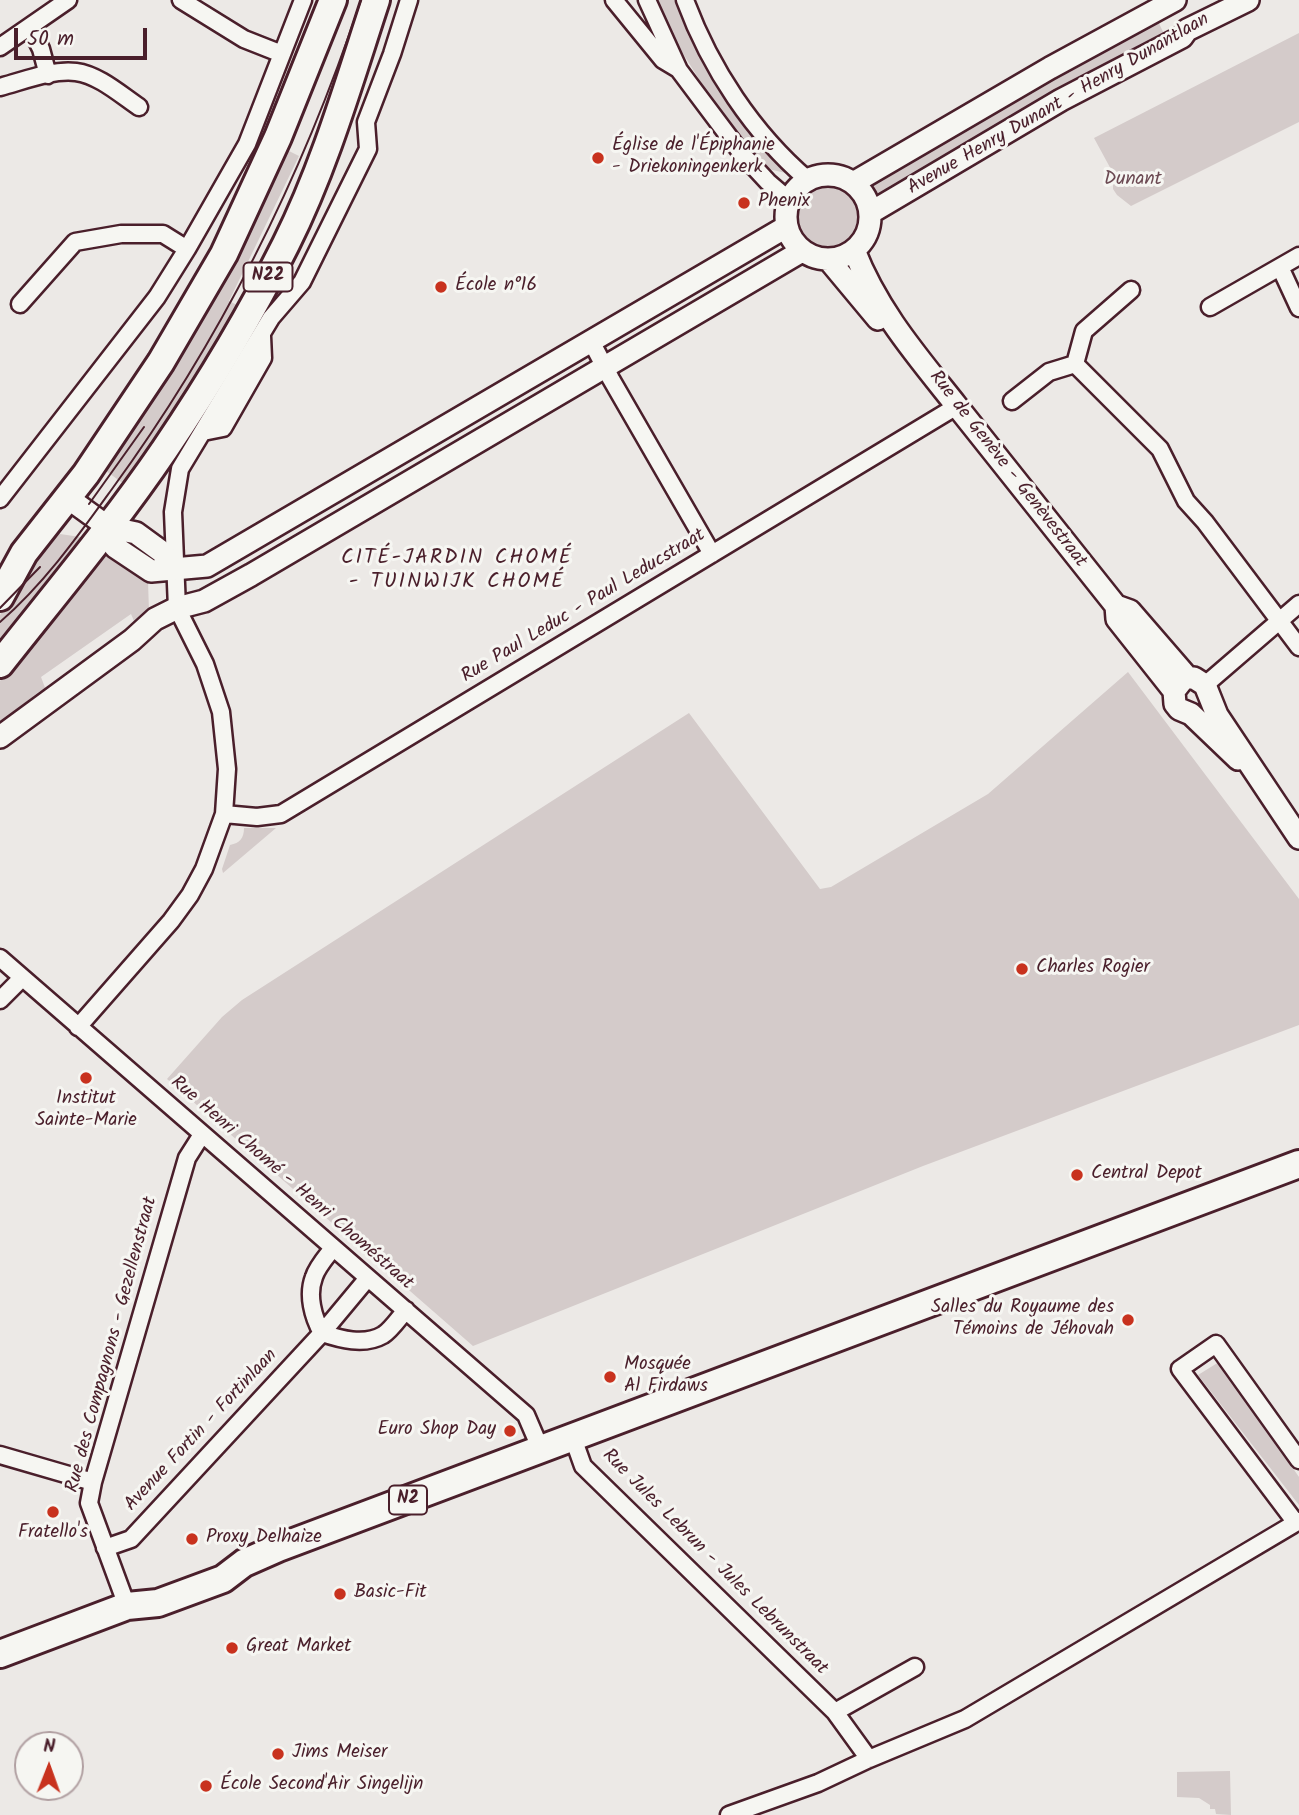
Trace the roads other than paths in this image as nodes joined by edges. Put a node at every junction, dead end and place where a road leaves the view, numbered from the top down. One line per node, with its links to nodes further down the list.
1 (68, 0): 12 (street)
2 (181, 0): 14 (street)
3 (303, 0): 14 (street)
4 (332, 0): 40 (main road, N22)
5 (376, 0): 42 (main road, N22)
6 (409, 0): 45 (street)
7 (614, 0): 15 (street)
8 (647, 0): 15 (street)
9 (685, 0): 19 (street)
10 (1175, 0): 20 (street, Avenue Henry Dunant - Henry Dunantlaan)
11 (1248, 0): 22 (street, Avenue Henry Dunant - Henry Dunantlaan)
12 (30, 27): 13 (street); 16 (street)
13 (0, 47)
14 (282, 54): 24 (street)
15 (679, 70): 21 (street)
16 (48, 75): 17 (street); 18 (street)
17 (0, 87)
18 (139, 107)
19 (808, 180): 20 (street); 21 (street)
20 (853, 183): 22 (street)
21 (789, 200): 23 (street)
22 (870, 212): 25 (street)
23 (786, 226): 26 (street); 35 (street)
24 (187, 249): 31 (street); 41 (street)
25 (855, 250): 28 (street); 34 (street, Rue de Genève - Genèvestraat)
26 (802, 251): 28 (street); 37 (street)
27 (1299, 256): 29 (street)
28 (828, 259): 34 (street, Rue de Genève - Genèvestraat)
29 (1280, 267): 32 (street); 33 (street)
30 (1131, 290): 36 (street)
31 (20, 304)
32 (1210, 307)
33 (1299, 307)
34 (898, 333): 39 (street, Rue de Genève - Genèvestraat)
35 (591, 341): 37 (street); 45 (street)
36 (1075, 364): 38 (street); 50 (street)
37 (604, 366): 44 (street); 49 (street)
38 (1012, 401)
39 (957, 406): 44 (street, Rue Paul Leduc - Paul Leducstraat); 53 (street, Rue de Genève - Genèvestraat)
40 (68, 498): 42 (street); 43 (main road, N22)
41 (0, 499)
42 (108, 527): 45 (street); 52 (main road, N22)
43 (24, 553): 46 (main road, N22); 47 (main road, N22)
44 (712, 554): 56 (street, Rue Paul Leduc - Paul Leducstraat)
45 (175, 569): 49 (street)
46 (0, 572)
47 (0, 597)
48 (1299, 604): 50 (street)
49 (177, 608): 54 (street); 56 (street)
50 (1278, 621): 51 (street); 53 (street)
51 (1299, 647)
52 (0, 664)
53 (1194, 688): 55 (street, Rue de Genève - Genèvestraat); 55 (street, Rue de Genève - Genèvestraat)
54 (0, 737)
55 (1258, 777): 57 (street, Rue de Genève - Genèvestraat)
56 (224, 814): 61 (street)
57 (1299, 838)
58 (0, 958): 59 (street, Rue Henri Chomé - Henri Choméstraat)
59 (22, 978): 60 (street); 61 (street, Rue Henri Chomé - Henri Choméstraat)
60 (0, 1000)
61 (78, 1027): 62 (street, Rue Henri Chomé - Henri Choméstraat)
62 (201, 1136): 64 (street, Rue Henri Chomé - Henri Choméstraat); 72 (street, Rue des Compagnons - Gezellenstraat)
63 (1299, 1164): 68 (main road, N2)
64 (333, 1248): 65 (street, Rue Henri Chomé - Henri Choméstraat); 67 (street)
65 (368, 1279): 66 (street, Rue Henri Chomé - Henri Choméstraat); 67 (street, Avenue Fortin - Fortinlaan)
66 (406, 1310): 67 (street); 69 (street, Rue Henri Chomé - Henri Choméstraat)
67 (322, 1332): 74 (street, Avenue Fortin - Fortinlaan)
68 (573, 1438): 69 (main road, N2); 78 (street, Rue Jules Lebrun - Jules Lebrunstraat)
69 (541, 1450): 75 (main road, N2)
70 (0, 1455): 72 (street)
71 (1299, 1460): 73 (street)
72 (93, 1482): 74 (street, Rue des Compagnons - Gezellenstraat)
73 (1297, 1522): 79 (street)
74 (105, 1548): 75 (street, Rue des Compagnons - Gezellenstraat)
75 (127, 1606): 76 (main road, N2)
76 (0, 1654)
77 (915, 1667): 78 (street)
78 (835, 1712): 79 (street, Rue Jules Lebrun - Jules Lebrunstraat)
79 (869, 1759): 80 (street)
80 (729, 1815)

